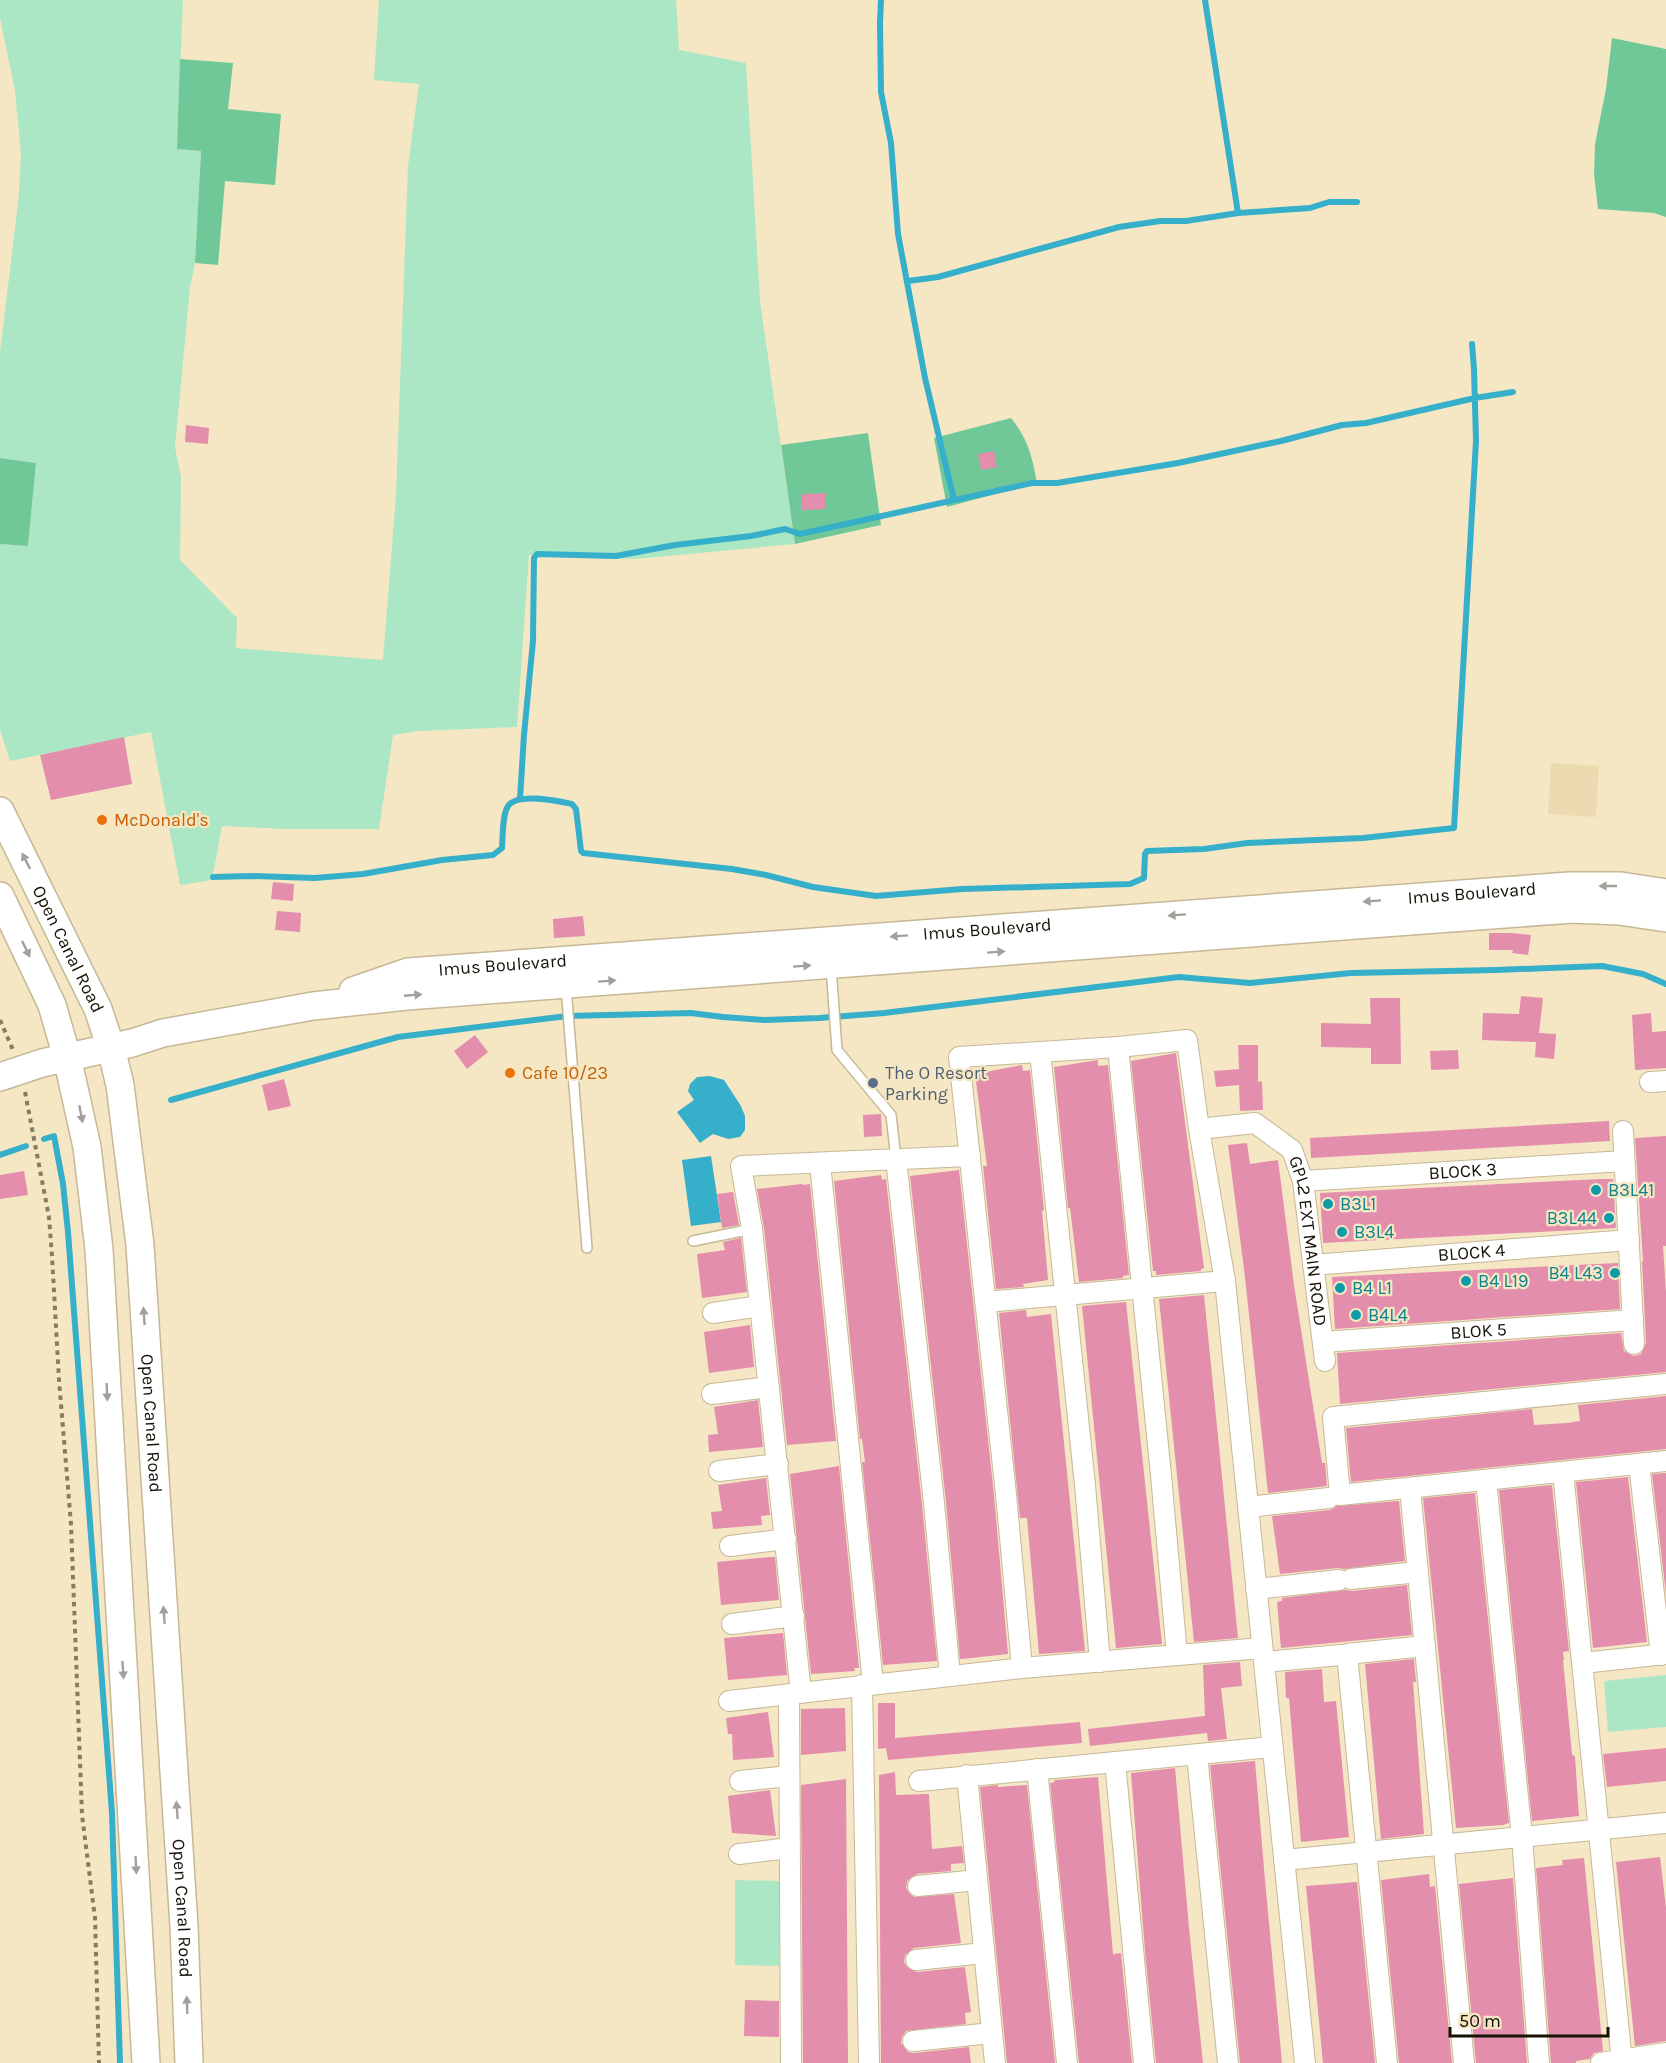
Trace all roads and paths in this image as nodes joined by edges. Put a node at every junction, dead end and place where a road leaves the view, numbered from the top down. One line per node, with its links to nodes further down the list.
1 (0, 811): 9 (main road, Open Canal Road, one-way to 1)
2 (1666, 893): 5 (main road, Imus Boulevard, one-way to 5)
3 (0, 896): 11 (main road, Open Canal Road, one-way to 11)
4 (1666, 918): 5 (main road, Imus Boulevard, one-way to 4)
5 (830, 952): 6 (main road, Imus Boulevard); 16 (lane)
6 (565, 983): 9 (main road, Imus Boulevard); 23 (lane)
7 (0, 1020): 12 (path)
8 (1118, 1047): 10 (street); 13 (street); 26 (street)
9 (111, 1048): 11 (main road, Imus Boulevard); 90 (main road, Open Canal Road, one-way to 9)
10 (1040, 1052): 15 (street); 27 (street)
11 (68, 1057): 12 (main road, Imus Boulevard); 89 (main road, Open Canal Road, one-way to 89)
12 (10, 1074): 88 (path)
13 (1199, 1129): 19 (street, GPL2 EXT MAIN ROAD); 25 (street)
14 (1623, 1131): 17 (street)
15 (970, 1156): 16 (street); 28 (street)
16 (896, 1160): 18 (street); 60 (street)
17 (1624, 1161): 19 (street, BLOCK 3); 21 (street)
18 (820, 1163): 20 (street); 61 (street)
19 (1303, 1181): 24 (street, GPL2 EXT MAIN ROAD)
20 (752, 1229): 22 (lane); 29 (street)
21 (1629, 1240): 24 (street, BLOCK 4); 31 (street)
22 (693, 1241)
23 (587, 1248)
24 (1313, 1265): 33 (street, GPL2 EXT MAIN ROAD)
25 (1225, 1281): 26 (street); 45 (street)
26 (1143, 1288): 27 (street); 53 (street)
27 (1065, 1295): 28 (street); 57 (street)
28 (986, 1302): 59 (street)
29 (760, 1306): 30 (street); 35 (street)
30 (713, 1313)
31 (1633, 1320): 32 (street); 33 (street, BLOK 5)
32 (1634, 1344)
33 (1324, 1352)
34 (1666, 1384): 43 (street)
35 (769, 1387): 36 (street); 38 (street)
36 (712, 1394)
37 (1666, 1461): 39 (street)
38 (777, 1464): 40 (street); 46 (street)
39 (1639, 1464): 41 (street); 56 (street)
40 (718, 1471)
41 (1563, 1472): 42 (street); 58 (street)
42 (1486, 1480): 43 (street); 74 (street)
43 (1410, 1488): 48 (street)
44 (1329, 1498): 45 (street)
45 (1248, 1507): 49 (street)
46 (786, 1539): 47 (street); 50 (street)
47 (730, 1546)
48 (1418, 1572): 49 (street); 52 (street)
49 (1256, 1589): 54 (street)
50 (794, 1616): 51 (street); 62 (street)
51 (732, 1624)
52 (1425, 1646): 75 (street); 77 (street)
53 (1177, 1655): 54 (street); 57 (street)
54 (1263, 1655): 55 (street); 64 (street)
55 (1340, 1655)
56 (1664, 1655): 58 (street)
57 (1101, 1662): 59 (street)
58 (1582, 1663): 73 (street)
59 (1022, 1668): 60 (street)
60 (950, 1676): 61 (street)
61 (867, 1685): 62 (street); 92 (street)
62 (795, 1693): 63 (street); 69 (street)
63 (729, 1701)
64 (1272, 1747): 65 (street); 79 (street)
65 (1197, 1755): 66 (street); 96 (street)
66 (1115, 1762): 67 (street); 95 (street)
67 (1037, 1769): 68 (street); 94 (street)
68 (967, 1775): 71 (street); 80 (street)
69 (789, 1776): 70 (street); 76 (street)
70 (740, 1781)
71 (919, 1781)
72 (1666, 1823): 73 (street)
73 (1600, 1830): 74 (street); 87 (street)
74 (1522, 1837): 75 (street); 100 (street)
75 (1444, 1845): 77 (street); 99 (street)
76 (789, 1848): 78 (street); 91 (street)
77 (1367, 1852): 79 (street); 98 (street)
78 (739, 1854)
79 (1284, 1860): 97 (street)
80 (977, 1880): 81 (street); 82 (street)
81 (918, 1886)
82 (984, 1953): 83 (street); 84 (street)
83 (916, 1960)
84 (992, 2033): 85 (street); 93 (street)
85 (914, 2041)
86 (1666, 2053): 87 (street)
87 (1622, 2061): 101 (street)
88 (99, 2063)
89 (146, 2063)
90 (189, 2063)
91 (791, 2063)
92 (869, 2063)
93 (995, 2063)
94 (1067, 2063)
95 (1144, 2063)
96 (1228, 2063)
97 (1305, 2063)
98 (1387, 2063)
99 (1464, 2063)
100 (1539, 2063)
101 (1601, 2063)

